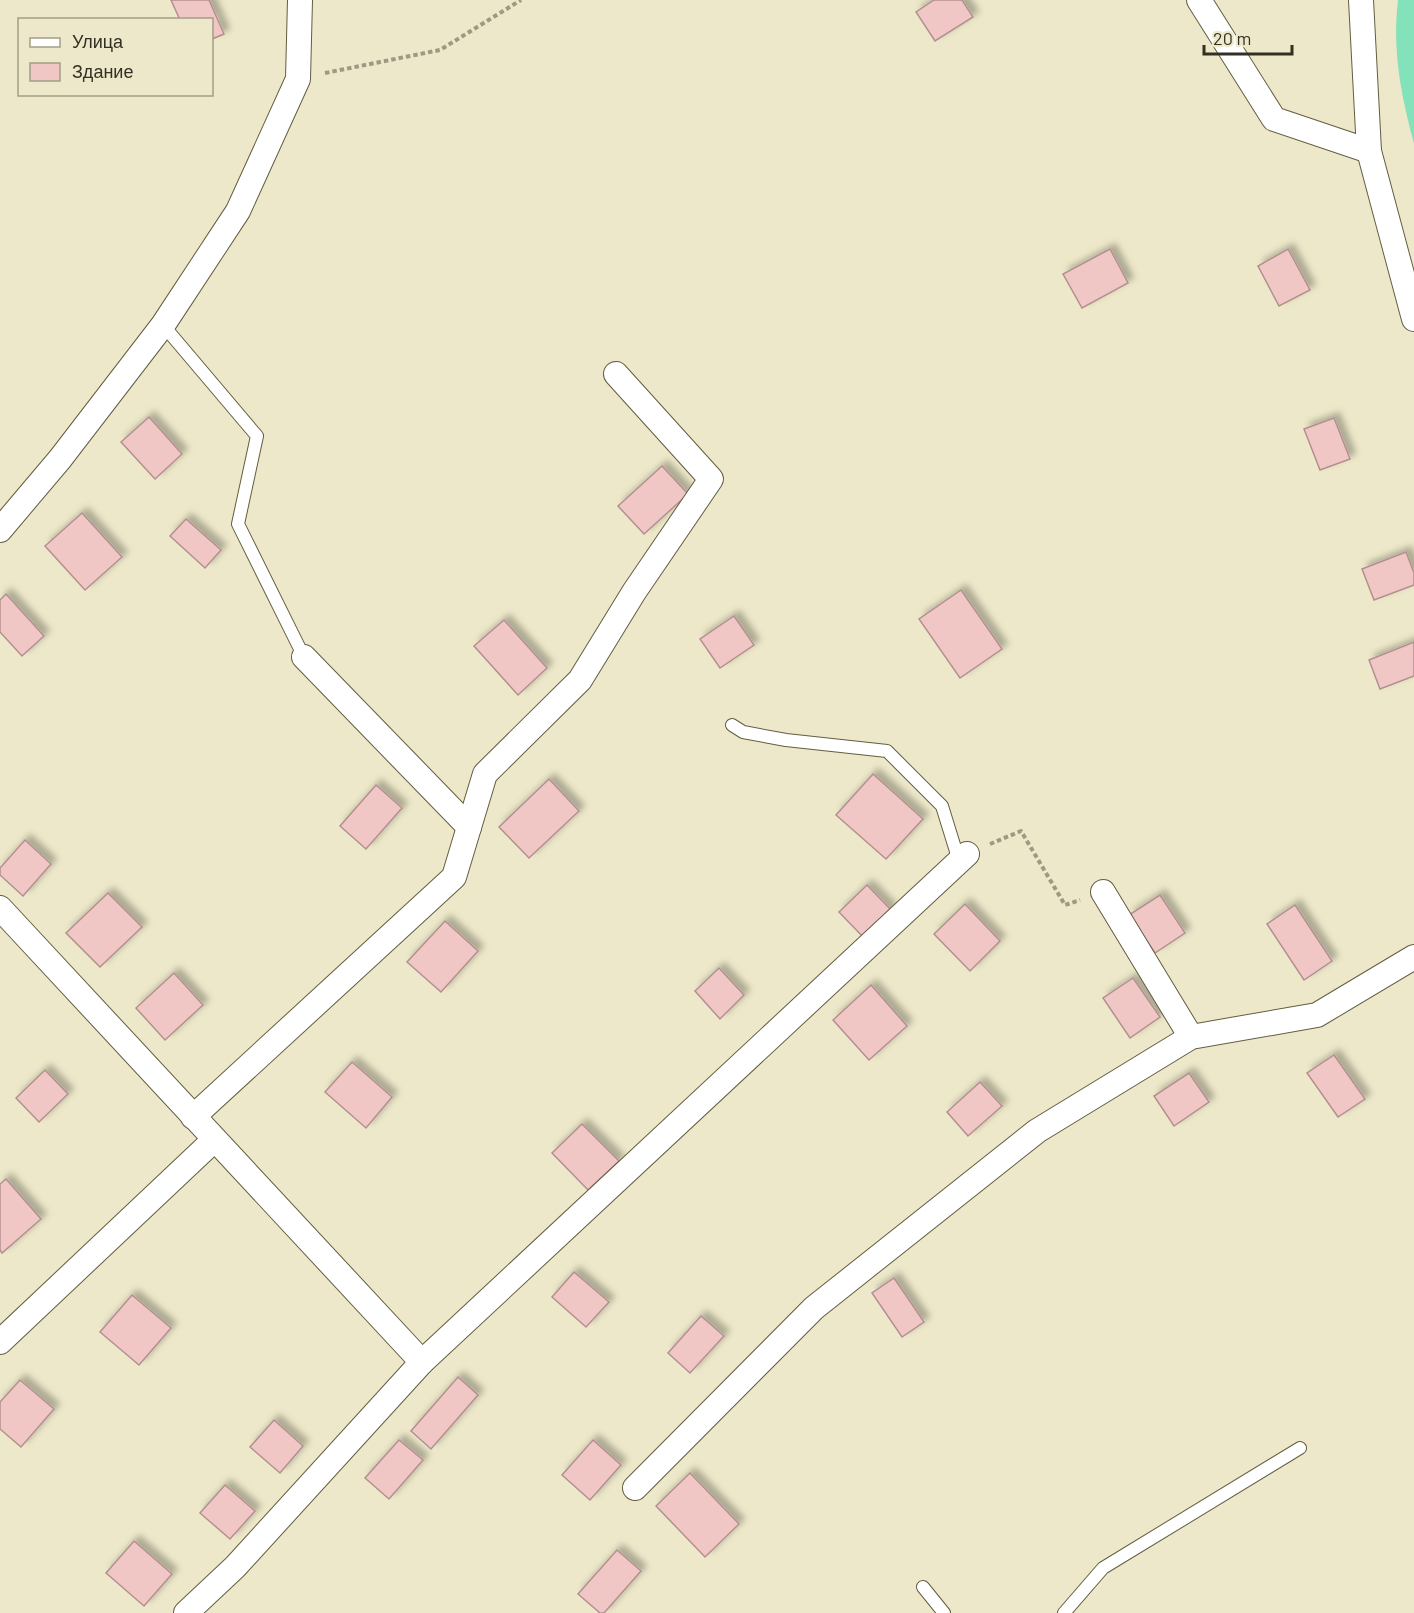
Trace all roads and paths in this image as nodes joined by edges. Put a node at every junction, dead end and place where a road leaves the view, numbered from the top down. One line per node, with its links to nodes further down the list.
1 (300, 0): 5 (street)
2 (521, 0): 5 (path)
3 (1199, 0): 6 (street)
4 (1361, 0): 6 (street)
5 (298, 79): 8 (street)
6 (1369, 150): 7 (street)
7 (1414, 319)
8 (163, 325): 10 (street); 11 (lane)
9 (616, 374): 13 (street)
10 (0, 530)
11 (304, 657): 13 (street)
12 (732, 724): 14 (lane)
13 (469, 827): 19 (street)
14 (963, 858): 15 (path); 22 (street)
15 (1103, 892): 18 (street)
16 (0, 908): 19 (street)
17 (1414, 957): 18 (street)
18 (1191, 1037): 24 (street)
19 (193, 1117): 20 (street)
20 (214, 1140): 21 (street); 22 (street)
21 (0, 1342)
22 (422, 1362): 26 (street)
23 (1300, 1448): 28 (lane)
24 (635, 1488)
25 (923, 1587): 27 (lane)
26 (186, 1613)
27 (944, 1613)
28 (1064, 1613)

